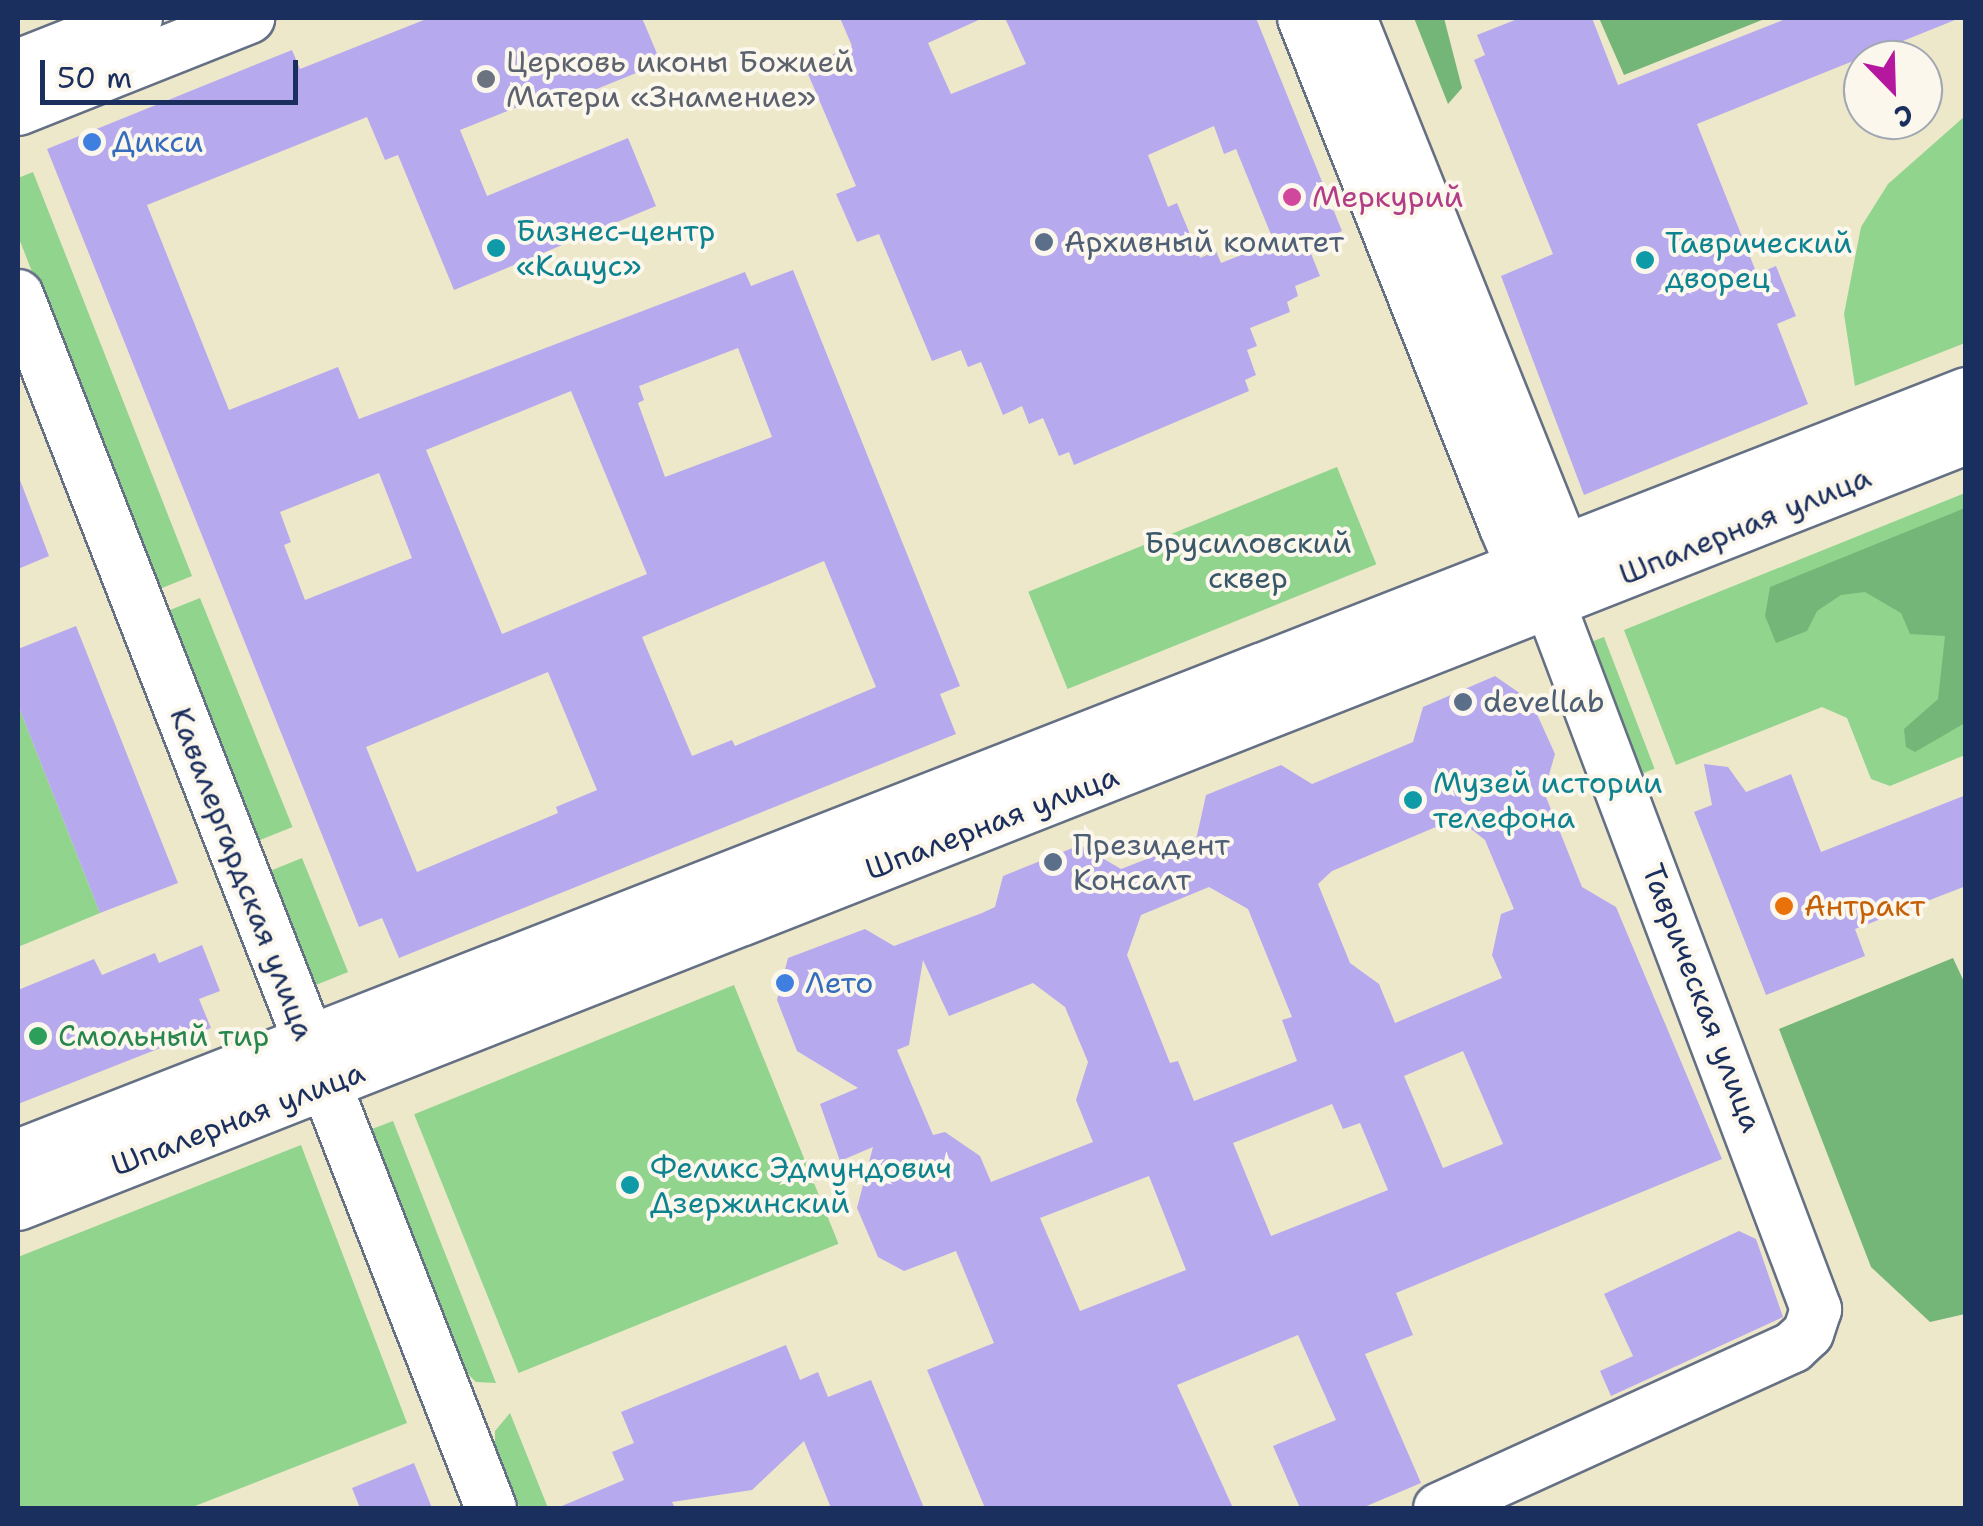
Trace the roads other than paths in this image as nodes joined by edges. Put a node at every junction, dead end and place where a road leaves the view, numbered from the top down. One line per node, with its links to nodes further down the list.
1 (137, 18): 5 (street)
2 (249, 18): 6 (street)
3 (1303, 18): 10 (street, Таврическая улица)
4 (1351, 18): 10 (street, Таврическая улица)
5 (18, 65)
6 (18, 110)
7 (18, 295): 11 (street, Кавалергардская улица)
8 (1966, 392): 10 (street, Шпалерная улица)
9 (1966, 439): 10 (street, Шпалерная улица)
10 (1546, 574): 11 (street, Шпалерная улица); 15 (street, Таврическая улица)
11 (316, 1064): 12 (street, Шпалерная улица); 13 (street, Шпалерная улица); 14 (street, Кавалергардская улица)
12 (18, 1154)
13 (18, 1205)
14 (492, 1508)
15 (1439, 1508)

